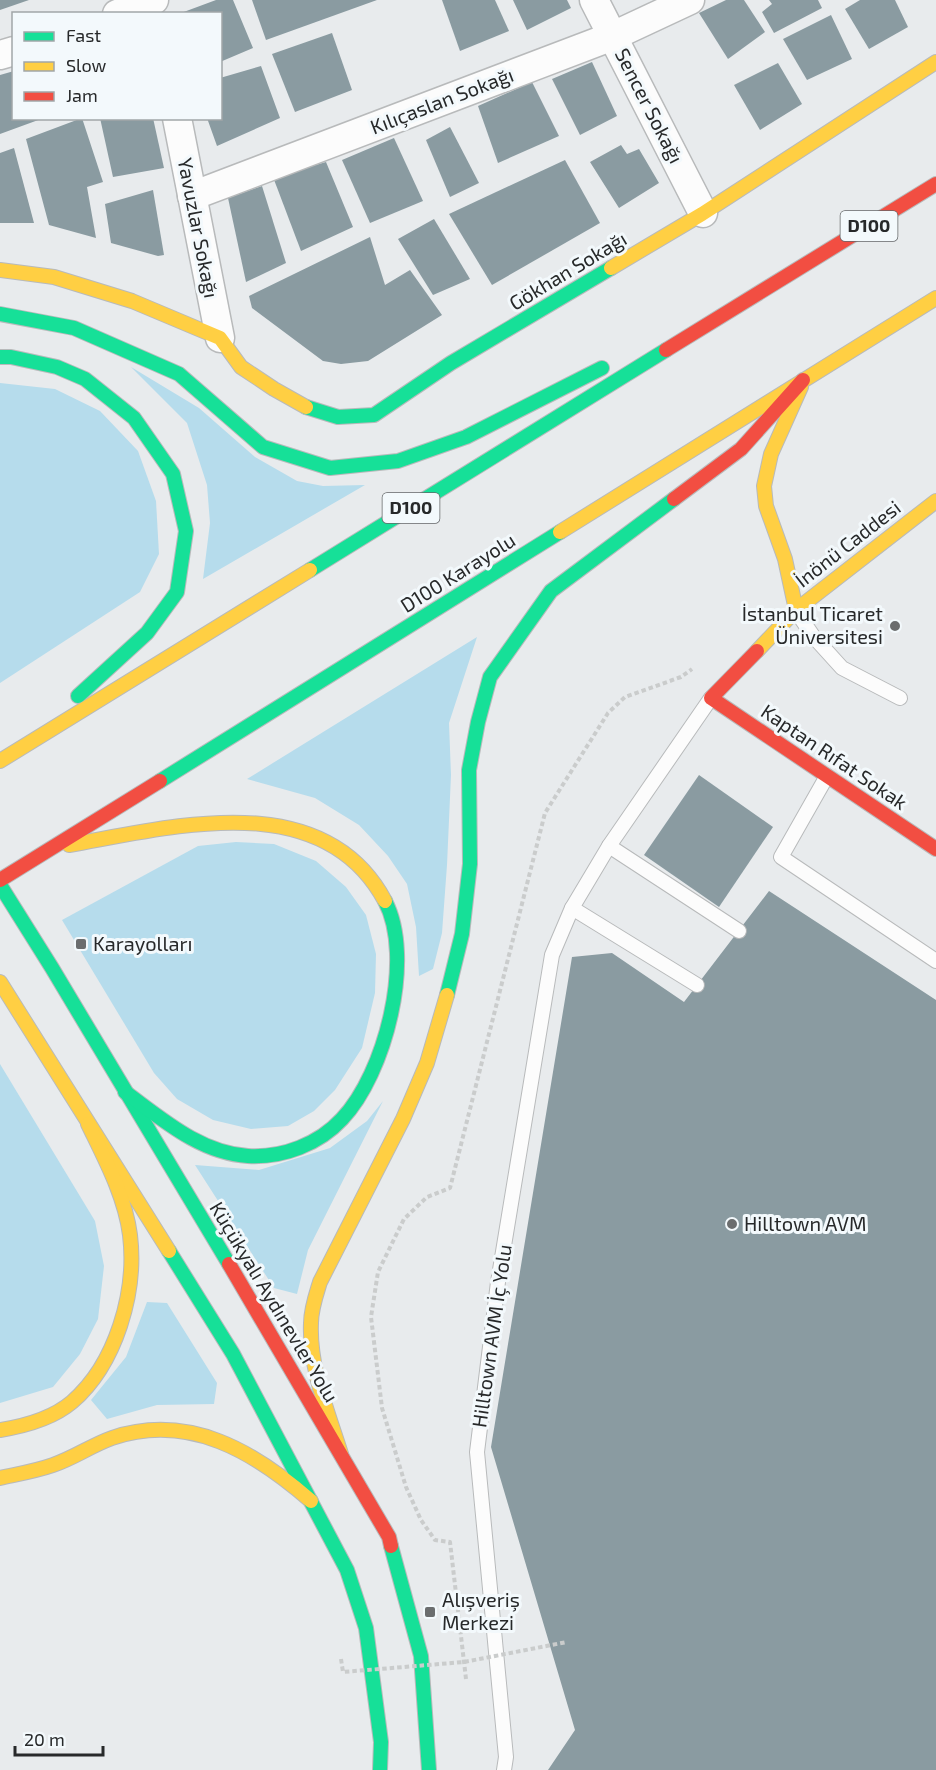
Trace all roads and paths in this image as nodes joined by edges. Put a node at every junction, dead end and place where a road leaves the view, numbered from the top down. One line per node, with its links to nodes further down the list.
1 (154, 0): 4 (street)
2 (594, 0): 5 (street, Sencer Sokağı)
3 (690, 0): 5 (street, Kılıçaslan Sokağı)
4 (122, 12)
5 (613, 36): 9 (street, Kılıçaslan Sokağı); 10 (street, Sencer Sokağı)
6 (936, 63): 10 (main road, Gökhan Sokağı)
7 (177, 120): 9 (street, Yavuzlar Sokağı)
8 (936, 184): 11 (main road, D100)
9 (192, 196): 15 (street, Yavuzlar Sokağı)
10 (703, 213): 15 (main road, Gökhan Sokağı)
11 (802, 268): 16 (main road); 25 (main road, D100)
12 (0, 270): 15 (main road)
13 (936, 298): 19 (main road, D100 Karayolu)
14 (0, 314): 18 (main road)
15 (220, 338)
16 (645, 346)
17 (0, 357): 25 (main road)
18 (614, 362)
19 (803, 380): 21 (main road); 29 (main road, D100 Karayolu); 41 (main road)
20 (936, 501): 21 (main road, İnönü Caddesi)
21 (795, 610): 23 (main road, İnönü Caddesi); 24 (lane)
22 (699, 663): 46 (path)
23 (711, 698): 27 (main road, Kaptan Rıfat Sokak); 28 (lane, Hilltown AVM İç Yolu)
24 (900, 698)
25 (19, 749): 26 (main road, D100)
26 (0, 761)
27 (827, 776): 30 (main road, Kaptan Rıfat Sokak); 35 (lane)
28 (609, 846): 33 (lane, Hilltown AVM İç Yolu); 34 (lane)
29 (53, 848): 31 (main road, D100 Karayolu); 38 (main road)
30 (936, 849)
31 (0, 880)
32 (0, 885): 38 (main road, Küçükyalı Aydınevler Yolu)
33 (572, 908): 37 (lane); 50 (lane, Hilltown AVM İç Yolu)
34 (739, 931)
35 (936, 961)
36 (0, 982): 39 (main road)
37 (697, 985)
38 (125, 1092): 41 (main road, Küçükyalı Aydınevler Yolu)
39 (88, 1124): 40 (main road); 43 (main road)
40 (0, 1430)
41 (341, 1454): 49 (main road, Küçükyalı Aydınevler Yolu)
42 (0, 1478): 43 (main road)
43 (311, 1501): 48 (main road)
44 (567, 1642): 46 (path, bridge)
45 (341, 1659): 46 (path, bridge)
46 (464, 1662): 47 (path)
47 (466, 1679)
48 (380, 1770)
49 (429, 1770)
50 (504, 1770)

